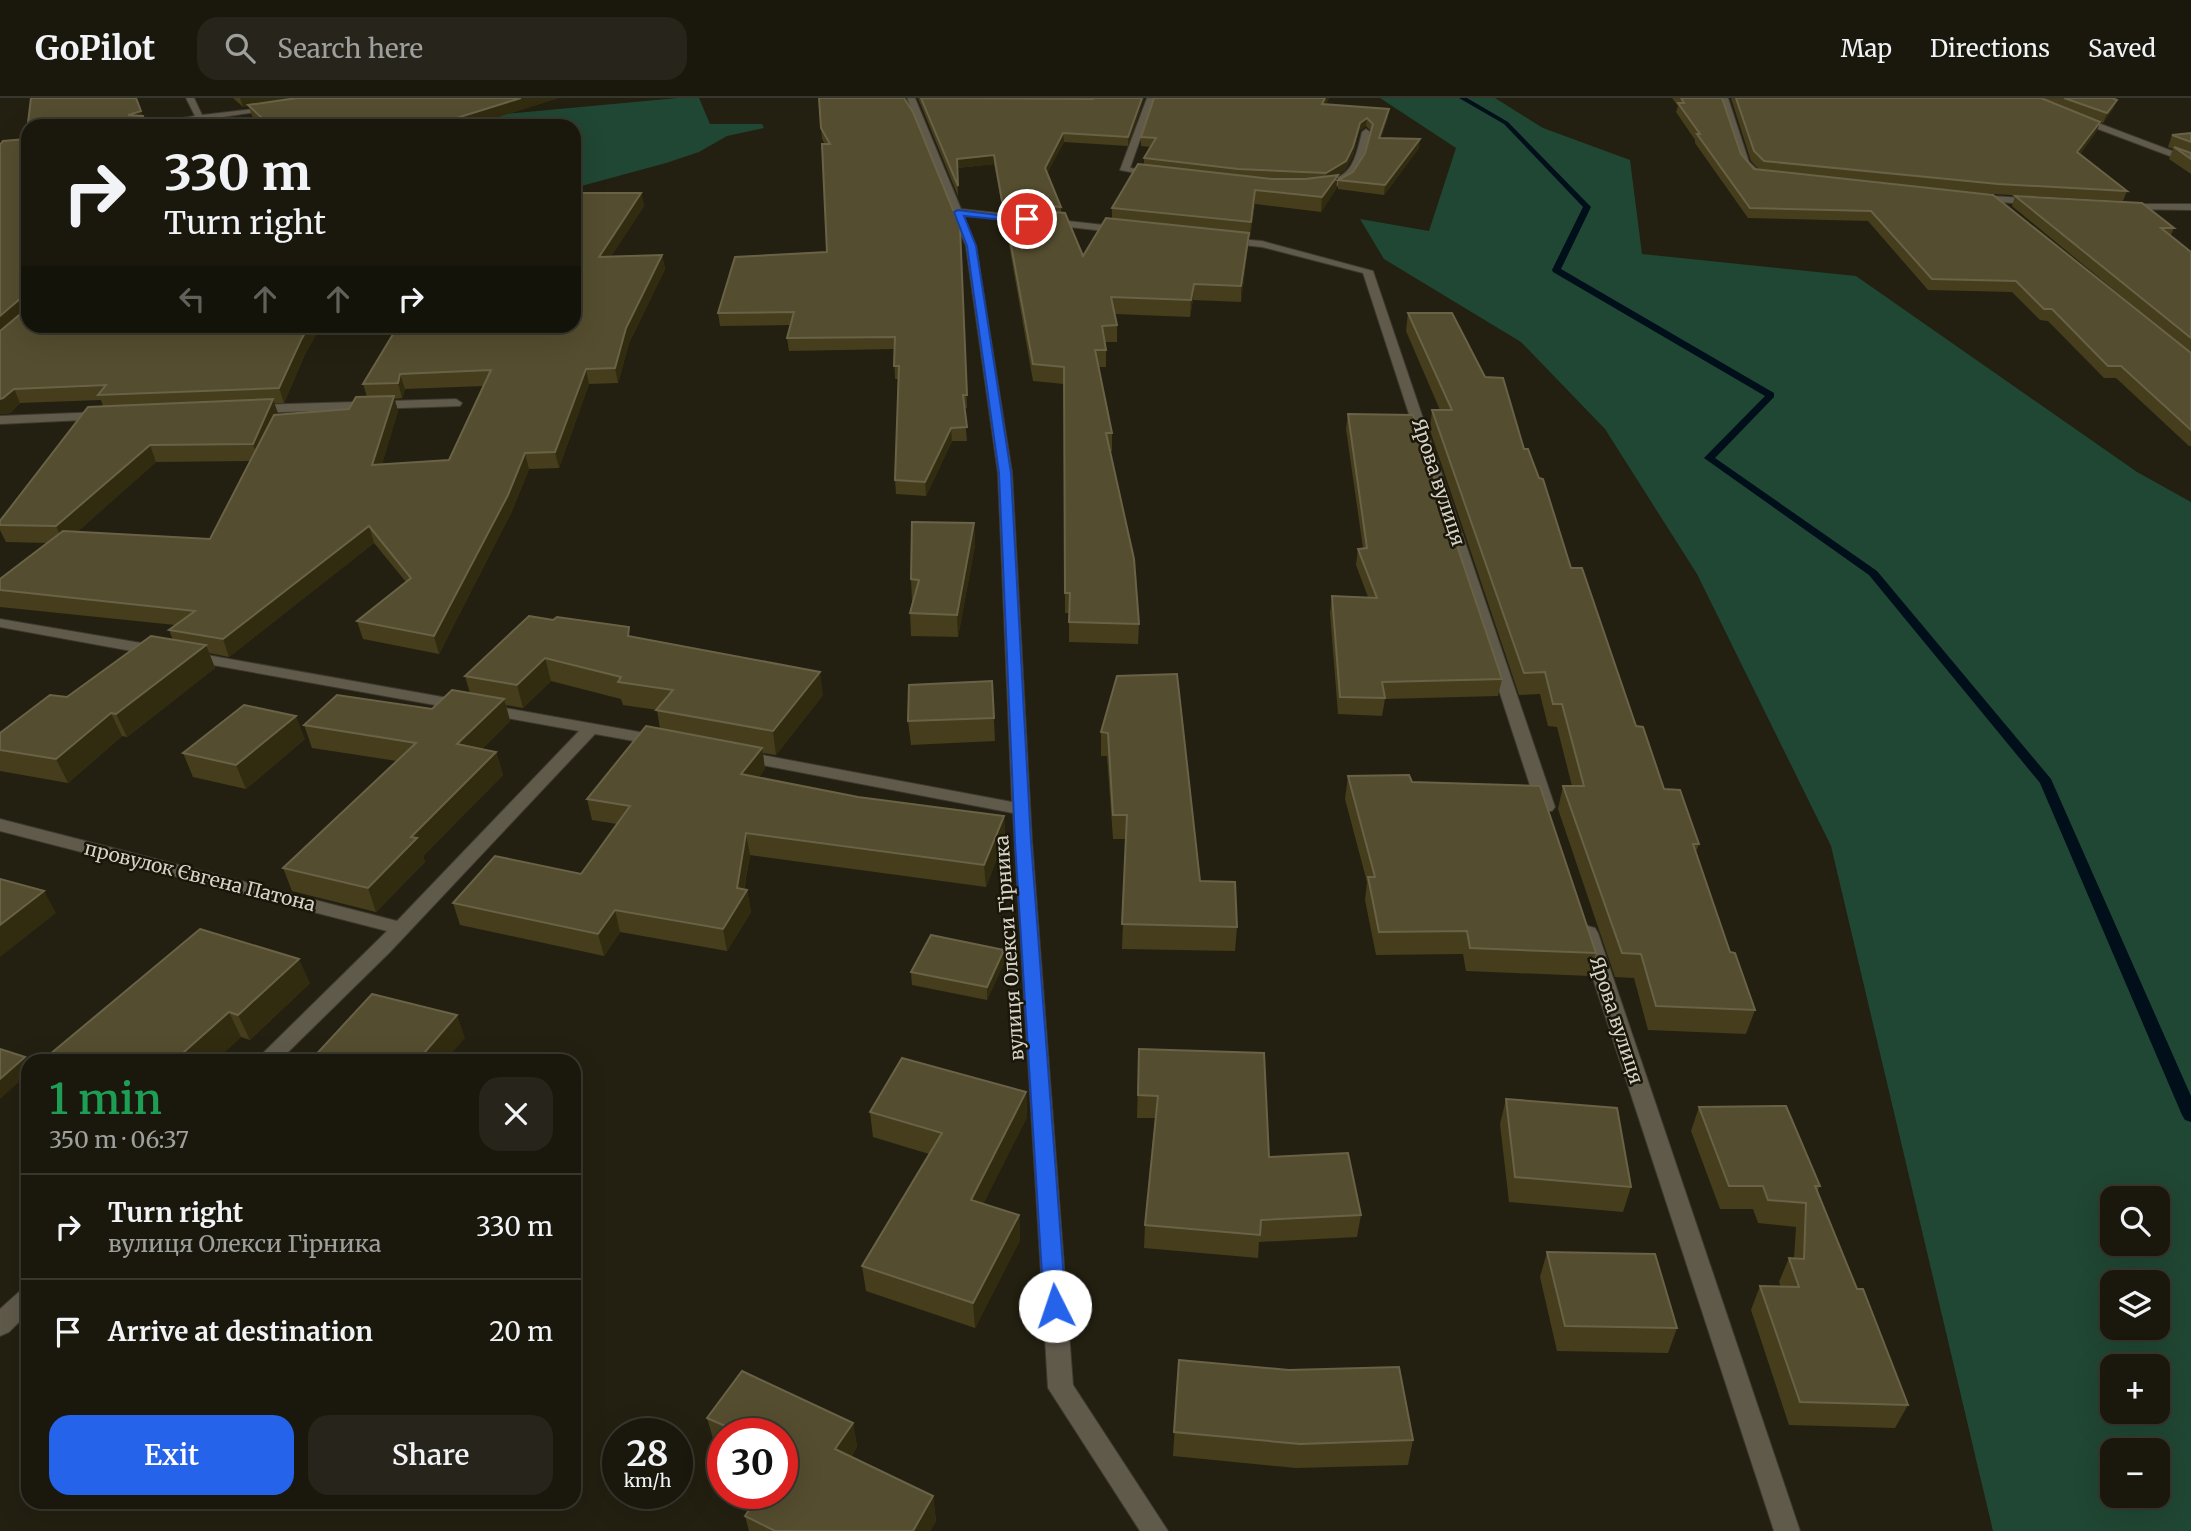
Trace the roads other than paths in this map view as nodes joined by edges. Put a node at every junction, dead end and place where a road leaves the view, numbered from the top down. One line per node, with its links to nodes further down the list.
1 (190, 98): 7 (street)
2 (911, 98): 20 (street, вулиця Олекси Гірника)
3 (1151, 98): 12 (street)
4 (1724, 98): 11 (street)
5 (279, 108): 8 (street)
6 (2071, 116): 10 (street)
7 (196, 119)
8 (215, 119)
9 (1366, 132): 13 (street)
10 (2191, 161)
11 (1769, 176)
12 (1171, 177)
13 (1305, 187)
14 (1968, 197): 15 (street)
15 (1994, 200): 16 (street); 19 (street)
16 (2047, 202)
17 (2112, 206): 18 (street)
18 (2191, 207)
19 (2005, 208)
20 (958, 212): 21 (street); 31 (street, вулиця Олекси Гірника)
21 (1127, 230)
22 (1208, 239): 33 (street, Ярова вулиця)
23 (456, 403): 24 (street)
24 (235, 410)
25 (111, 415): 26 (street)
26 (0, 420)
27 (0, 623): 28 (street)
28 (591, 728): 29 (street); 35 (street)
29 (672, 743)
30 (726, 753): 31 (street)
31 (1021, 809): 39 (street, вулиця Олекси Гірника)
32 (0, 825): 35 (street, провулок Євгена Патона)
33 (1553, 828)
34 (1584, 921): 40 (street, Ярова вулиця)
35 (401, 928): 36 (street)
36 (274, 1054)
37 (21, 1305): 38 (street)
38 (0, 1325)
39 (1155, 1531)
40 (1787, 1531)

